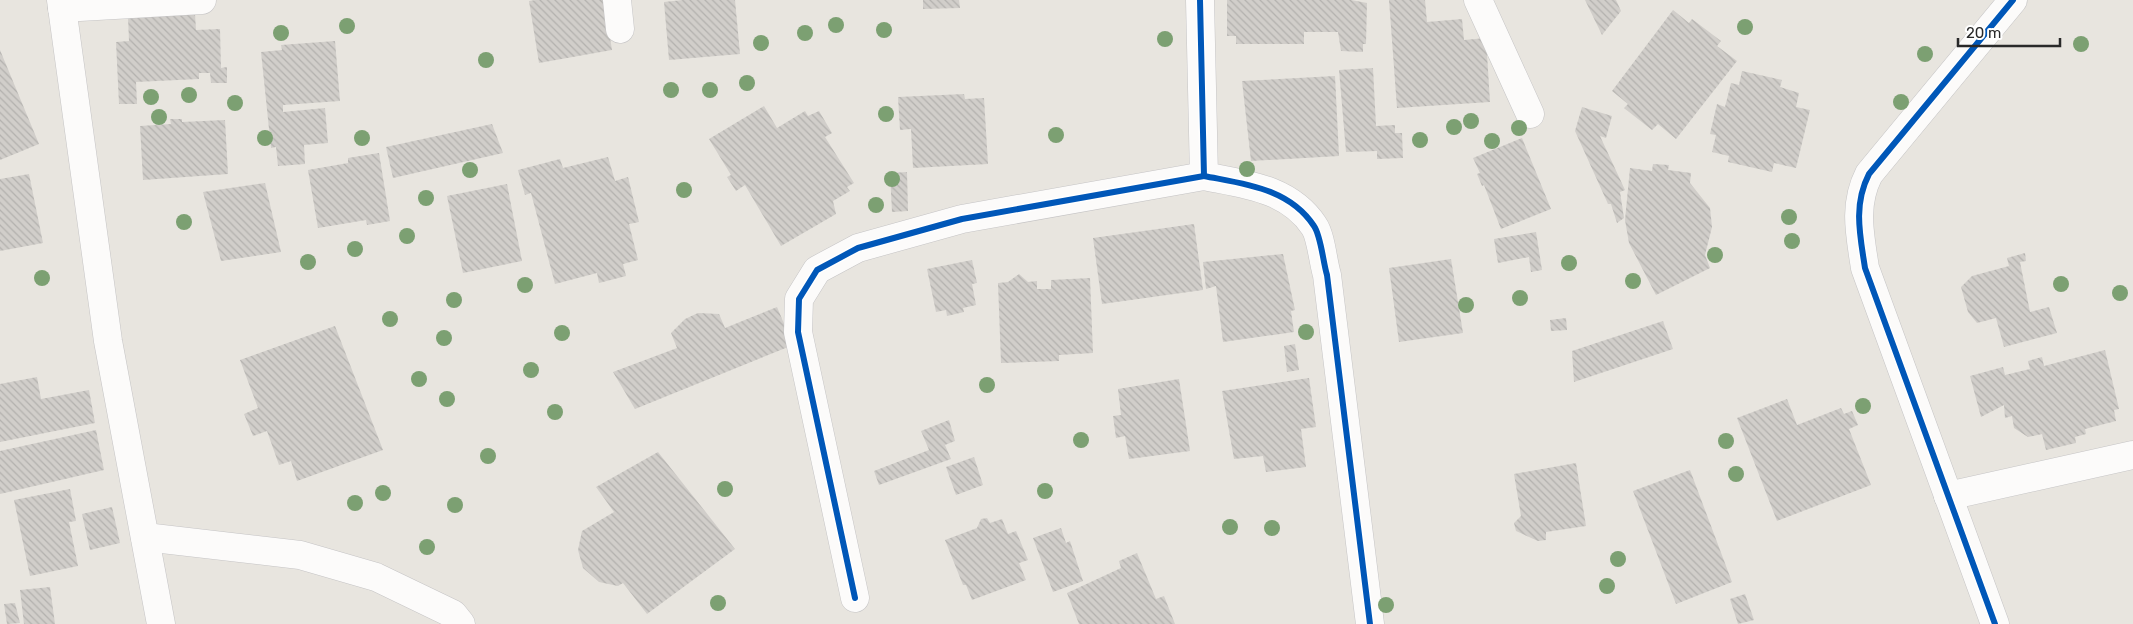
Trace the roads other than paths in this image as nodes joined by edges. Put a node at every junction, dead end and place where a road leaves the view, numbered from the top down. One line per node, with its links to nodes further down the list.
1 (202, 0): 6 (street)
2 (617, 0): 7 (street)
3 (1200, 0): 9 (street)
4 (1478, 0): 8 (street)
5 (2012, 0): 11 (street)
6 (62, 4): 12 (street)
7 (620, 29)
8 (1530, 114)
9 (1204, 176): 13 (street); 16 (street)
10 (2133, 455): 11 (street)
11 (1948, 496): 17 (street)
12 (145, 537): 14 (street); 15 (street)
13 (855, 598)
14 (161, 624)
15 (461, 624)
16 (1370, 624)
17 (1995, 624)

